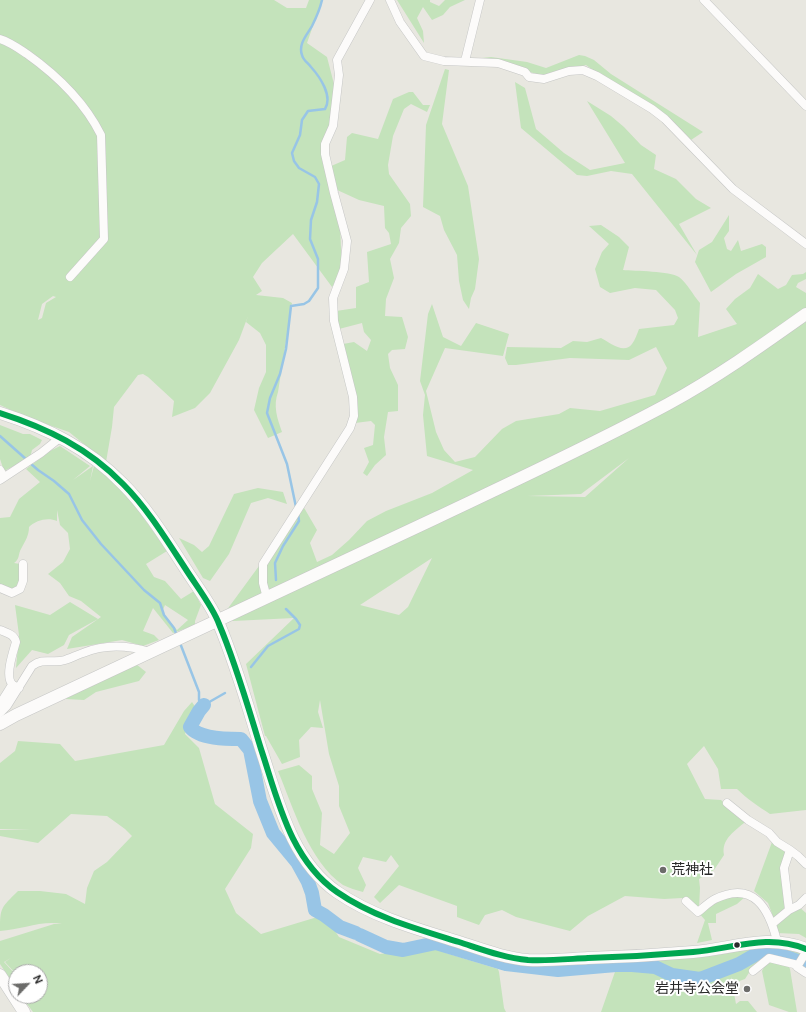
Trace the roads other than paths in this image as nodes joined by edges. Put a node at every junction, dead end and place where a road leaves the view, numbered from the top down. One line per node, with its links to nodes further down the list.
1 (370, 0): 16 (street)
2 (390, 0): 6 (street)
3 (480, 0): 6 (street)
4 (704, 0): 7 (street)
5 (0, 39): 9 (street)
6 (465, 61): 8 (street)
7 (806, 106)
8 (806, 244)
9 (70, 277)
10 (806, 314): 16 (main road)
11 (5, 415): 12 (main road)
12 (61, 437): 13 (street); 17 (main road)
13 (1, 475)
14 (23, 564): 15 (street)
15 (0, 588)
16 (267, 598): 17 (main road)
17 (218, 621): 19 (main road); 31 (main road)
18 (0, 630): 20 (street)
19 (150, 652): 20 (street); 23 (main road)
20 (16, 686): 21 (street); 22 (street)
21 (0, 704)
22 (0, 712)
23 (0, 724)
24 (727, 803): 25 (street)
25 (790, 850): 26 (street); 29 (street)
26 (806, 864)
27 (806, 898): 29 (street)
28 (686, 901): 30 (street)
29 (789, 910): 30 (street)
30 (772, 924): 31 (street)
31 (776, 941): 32 (main road)
32 (802, 958): 33 (street); 34 (street)
33 (753, 971)
34 (806, 973)
35 (2, 981): 36 (main road)
36 (24, 1012)

